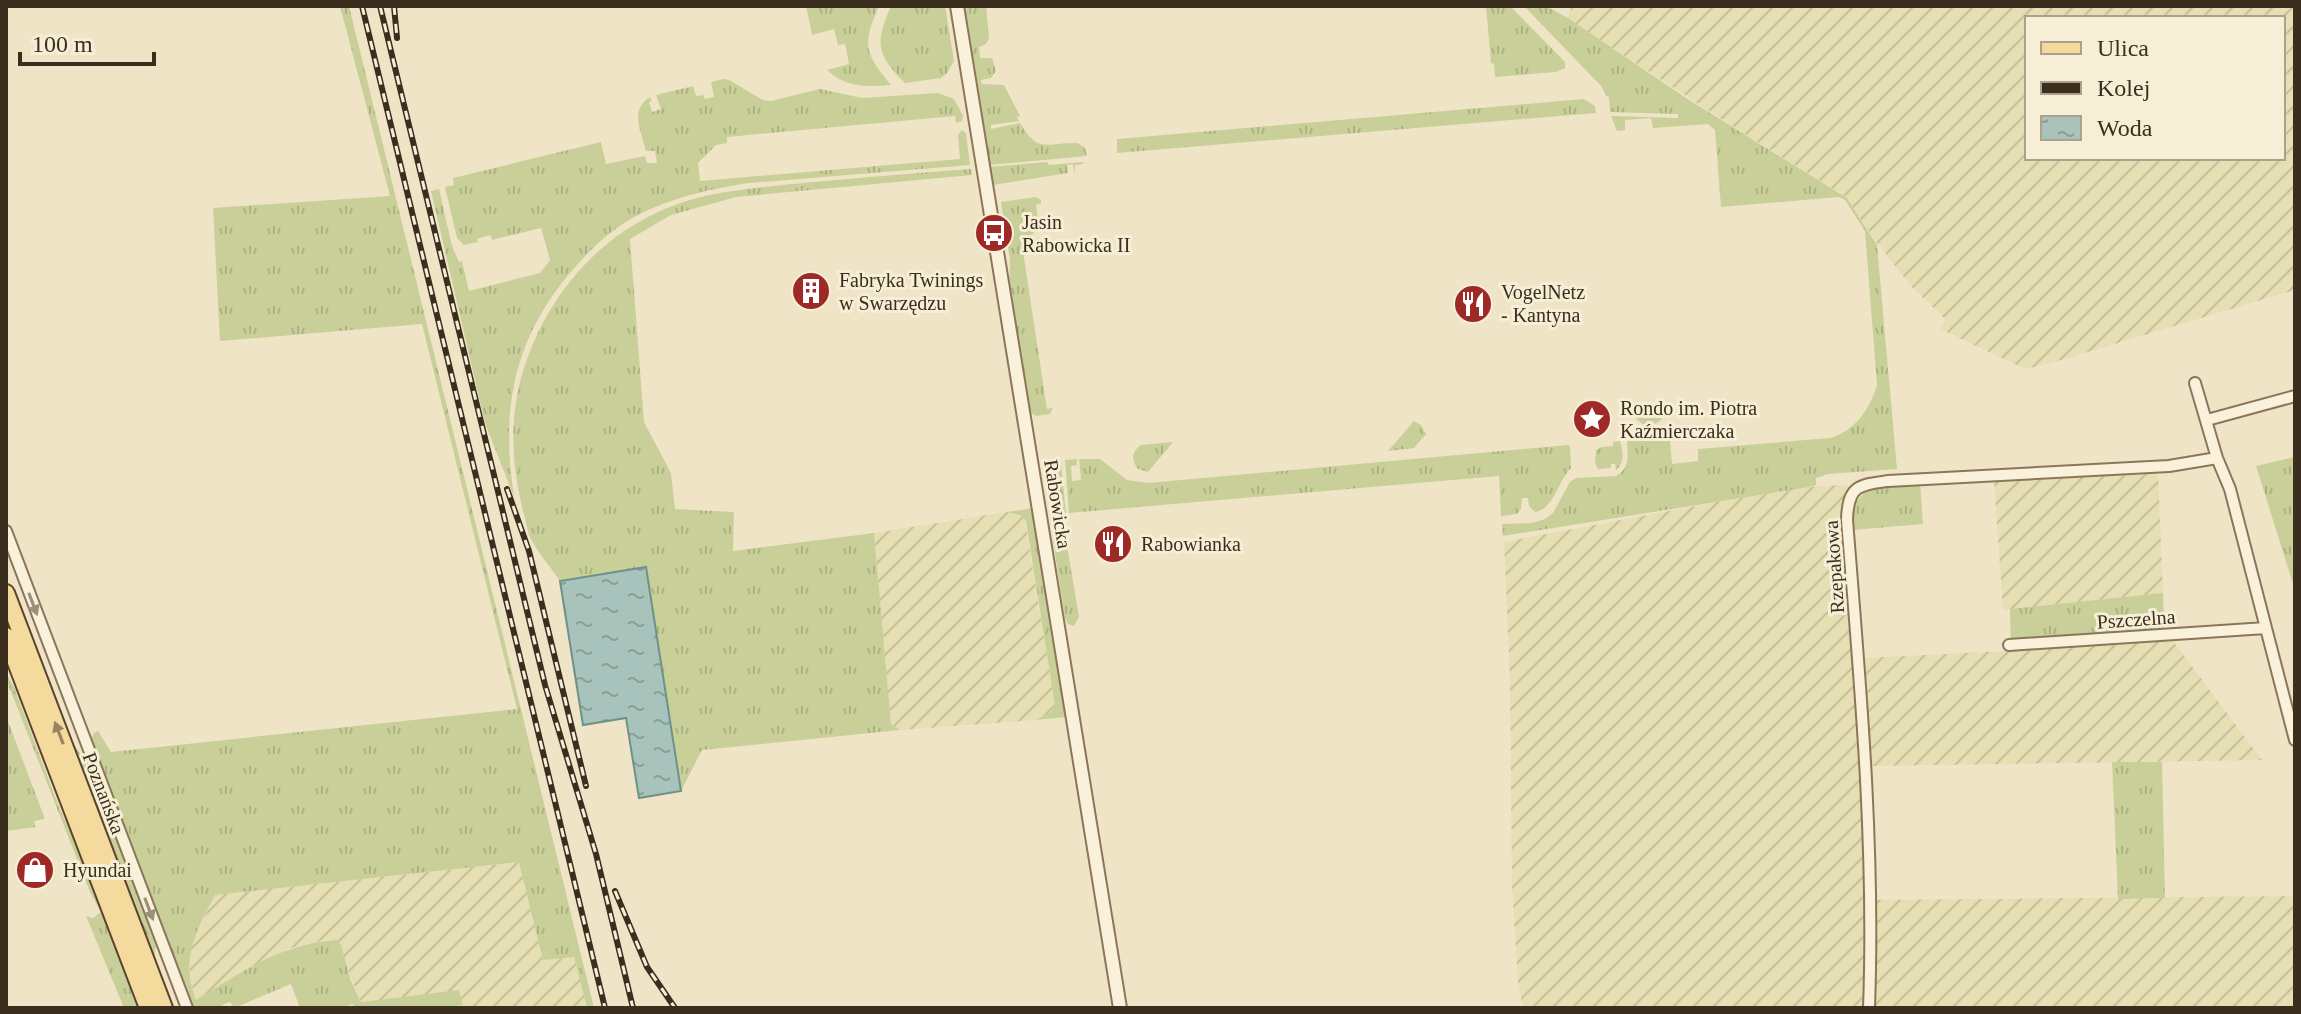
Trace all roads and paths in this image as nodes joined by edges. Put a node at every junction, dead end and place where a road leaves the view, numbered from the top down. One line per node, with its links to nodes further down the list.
1 (957, 6): 17 (street, Rabowicka)
2 (2195, 383): 4 (street)
3 (2295, 396): 4 (street)
4 (2207, 420): 5 (street)
5 (2217, 458): 8 (street); 18 (street, Rzepakowa)
6 (6, 531): 16 (street, one-way to 16)
7 (6, 593): 15 (main road, Poznańska, one-way to 7)
8 (2266, 628): 10 (street, Pszczelna); 13 (street)
9 (6, 636): 12 (main road, Poznańska)
10 (2009, 645)
11 (6, 667): 12 (main road)
12 (28, 693): 14 (main road, Poznańska)
13 (2295, 740)
14 (148, 1008)
15 (164, 1008)
16 (187, 1008)
17 (1120, 1008)
18 (1869, 1008)

